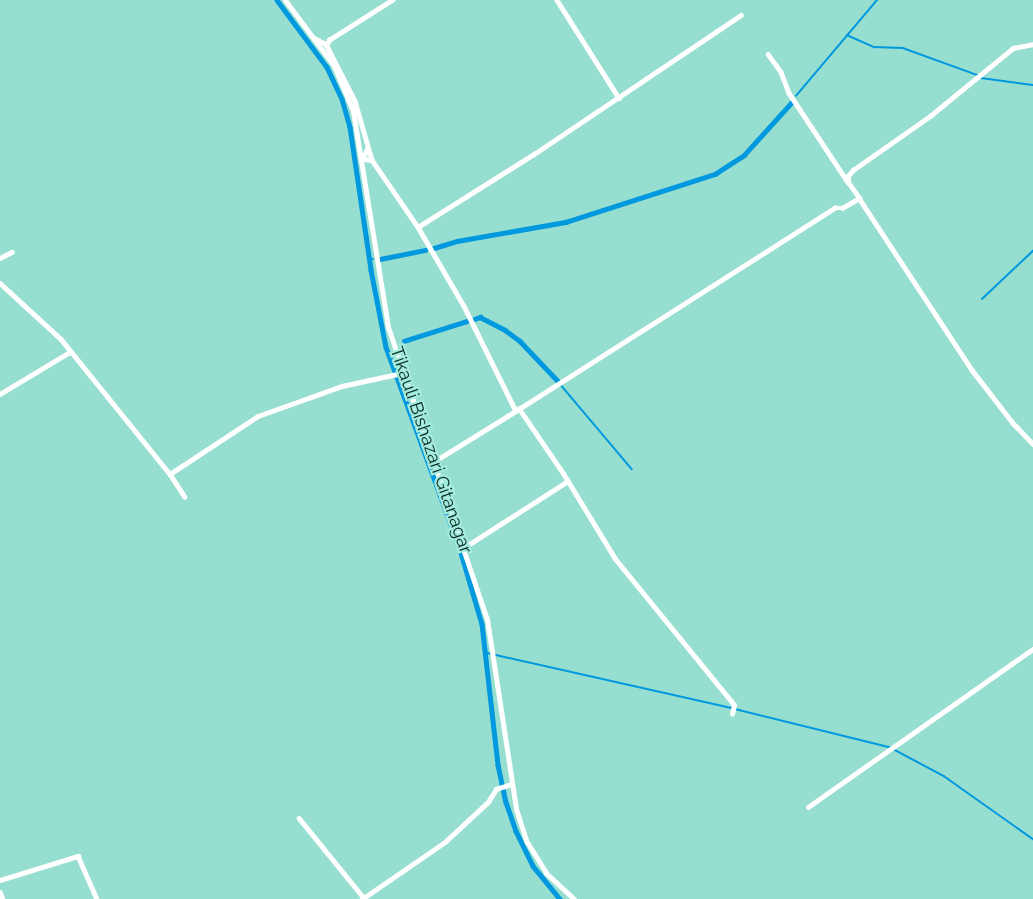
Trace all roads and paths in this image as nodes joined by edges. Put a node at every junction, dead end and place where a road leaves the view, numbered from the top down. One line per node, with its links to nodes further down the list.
1 (285, 0): 5 (street, Tikauli Bishazari Gitanagar)
2 (392, 0): 6 (street)
3 (556, 0): 10 (street)
4 (741, 15): 10 (street)
5 (314, 38): 6 (street); 8 (street, Tikauli Bishazari Gitanagar)
6 (326, 44): 8 (street); 11 (street)
7 (1033, 45): 14 (street)
8 (324, 53): 12 (street, Tikauli Bishazari Gitanagar)
9 (768, 54): 14 (street)
10 (619, 99): 16 (street)
11 (368, 148): 12 (street); 13 (street)
12 (363, 159): 13 (street); 21 (street, Tikauli Bishazari Gitanagar)
13 (372, 160): 16 (street)
14 (848, 182): 15 (street)
15 (859, 198): 23 (street); 24 (street)
16 (418, 227): 23 (street)
17 (12, 252): 18 (street)
18 (0, 258)
19 (0, 283): 20 (street)
20 (69, 352): 22 (street); 26 (street)
21 (400, 374): 25 (street, Tikauli Bishazari Gitanagar); 26 (street)
22 (0, 394)
23 (518, 410): 25 (street); 27 (street)
24 (1033, 444)
25 (435, 461): 29 (street, Tikauli Bishazari Gitanagar)
26 (170, 474): 28 (street)
27 (568, 481): 29 (street); 31 (street)
28 (185, 497)
29 (465, 546): 32 (street, Tikauli Bishazari Gitanagar)
30 (1033, 649): 33 (street)
31 (732, 714)
32 (509, 785): 37 (street); 40 (street, Tikauli Bishazari Gitanagar)
33 (808, 807)
34 (299, 818): 37 (street)
35 (0, 880): 39 (street)
36 (0, 892): 38 (street)
37 (363, 898)
38 (3, 899)
39 (97, 899)
40 (574, 899)

